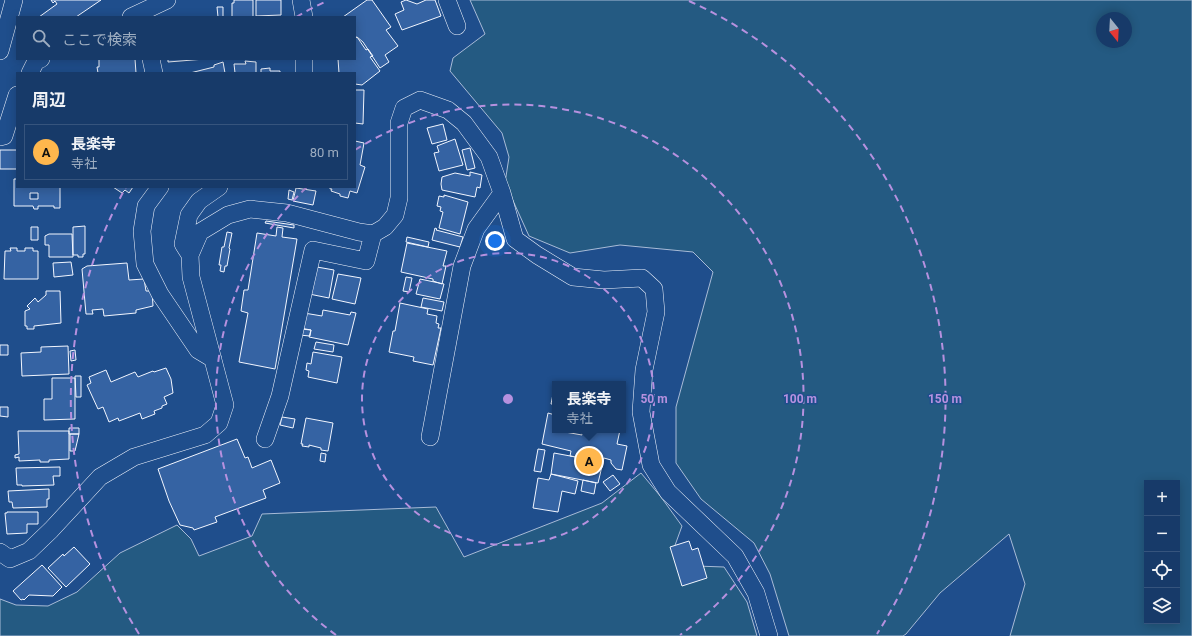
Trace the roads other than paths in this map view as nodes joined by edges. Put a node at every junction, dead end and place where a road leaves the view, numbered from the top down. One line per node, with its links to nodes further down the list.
1 (14, 0): 8 (street)
2 (167, 0): 5 (street)
3 (301, 0): 6 (street)
4 (447, 0): 7 (street)
5 (140, 15)
6 (304, 16)
7 (457, 26)
8 (0, 51)
9 (38, 60): 12 (street)
10 (151, 60): 13 (street)
11 (304, 60): 14 (street)
12 (30, 72)
13 (154, 72)
14 (304, 72)
15 (16, 98): 16 (street)
16 (0, 137)
17 (159, 188): 22 (street)
18 (218, 188): 21 (street)
19 (502, 193): 20 (street); 23 (street); 26 (street)
20 (373, 234): 21 (street); 24 (street)
21 (190, 255): 22 (street)
22 (213, 359): 25 (street)
23 (430, 437)
24 (265, 439)
25 (0, 552)
26 (769, 636)

